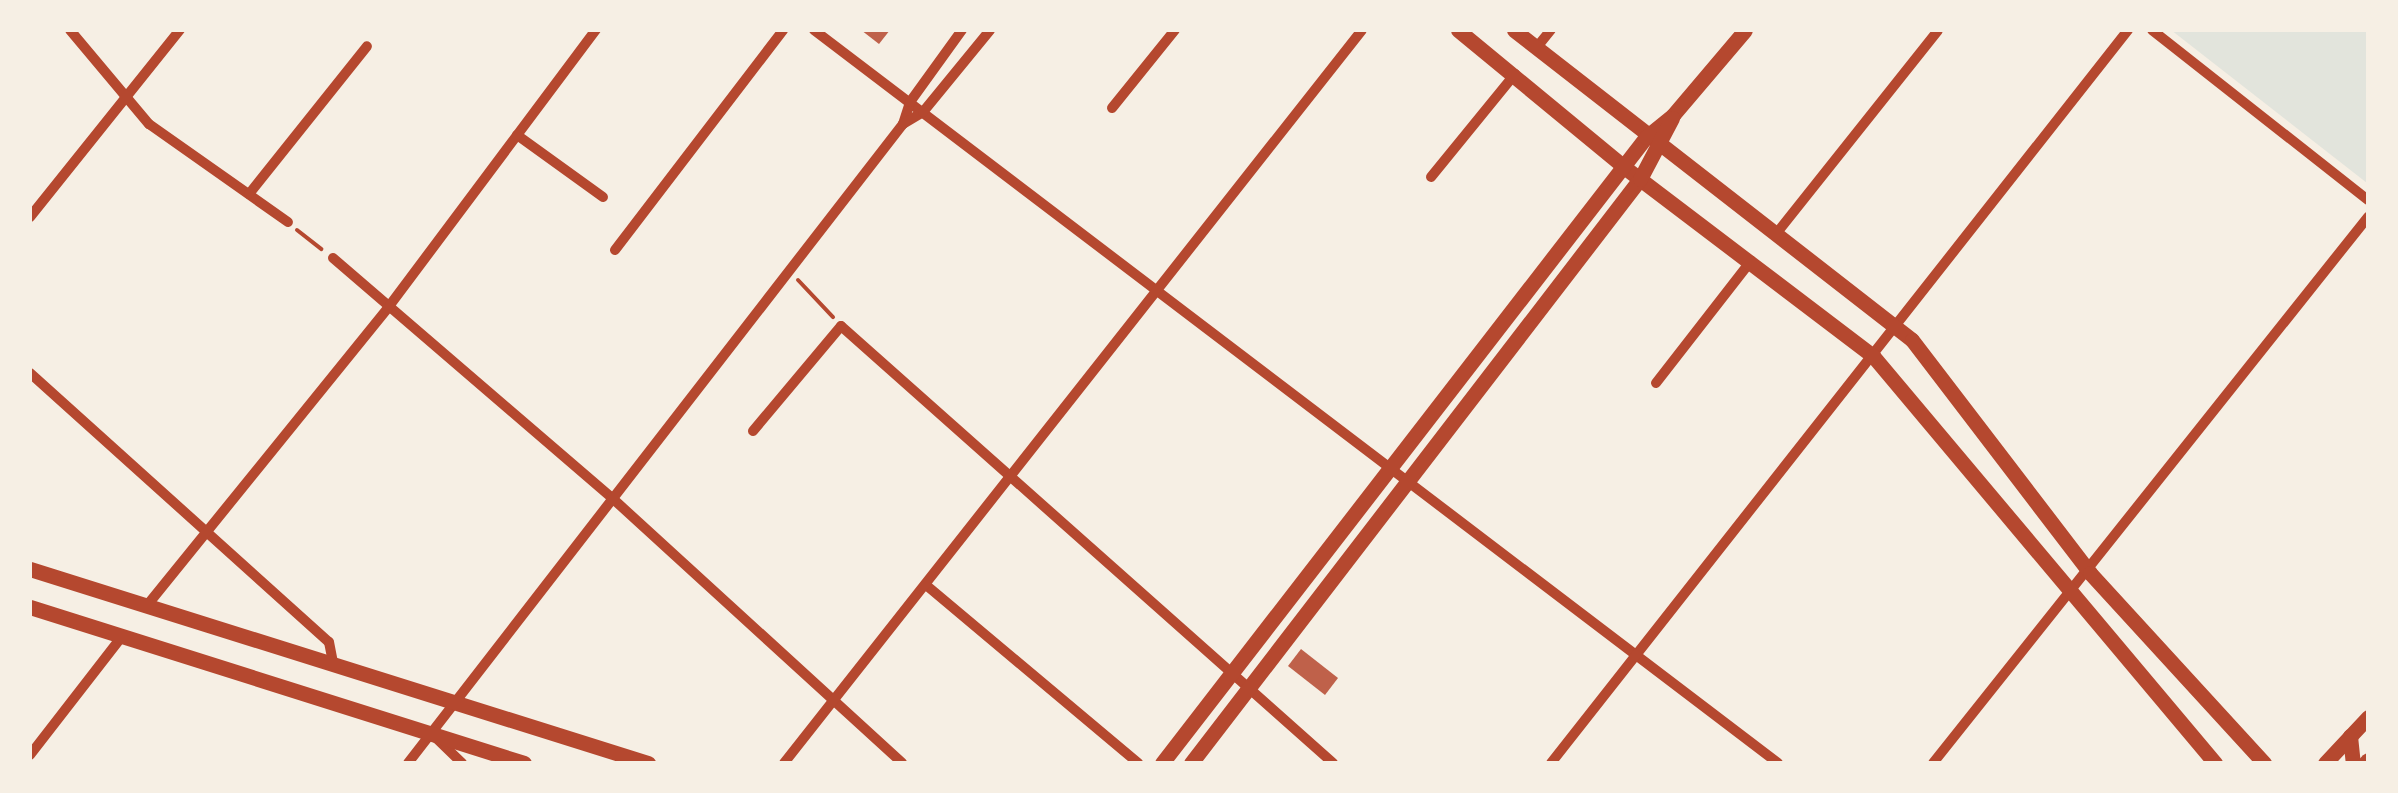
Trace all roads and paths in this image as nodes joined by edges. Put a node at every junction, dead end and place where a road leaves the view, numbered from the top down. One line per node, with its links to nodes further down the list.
1 (70, 30): 20 (street)
2 (180, 30): 20 (street)
3 (596, 30): 25 (street)
4 (782, 30): 37 (street)
5 (814, 30): 21 (street)
6 (962, 30): 21 (street)
7 (990, 30): 23 (street)
8 (1175, 30): 22 (street)
9 (1362, 30): 41 (street)
10 (1458, 30): 19 (main road)
11 (1514, 30): 18 (main road)
12 (1551, 30): 18 (street)
13 (1744, 30): 26 (main road)
14 (1938, 30): 36 (street)
15 (2128, 30): 44 (street)
16 (2152, 30): 32 (street)
17 (367, 46): 30 (street)
18 (1536, 48): 26 (main road)
19 (1515, 74): 27 (main road); 28 (street)
20 (126, 96): 30 (street); 33 (street)
21 (910, 102): 23 (street); 24 (street)
22 (1112, 108)
23 (923, 112): 24 (street); 41 (street)
24 (903, 124): 40 (street)
25 (517, 135): 31 (street); 42 (street)
26 (1652, 143): 27 (main road); 29 (main road); 36 (main road)
27 (1624, 168): 29 (main road); 49 (main road)
28 (1431, 177)
29 (1640, 179): 39 (main road); 51 (main road)
30 (249, 194): 35 (street)
31 (603, 196)
32 (2368, 200)
33 (30, 217)
34 (2368, 217): 55 (street)
35 (288, 222): 38 (path)
36 (1776, 234): 44 (main road)
37 (615, 250)
38 (332, 258): 42 (street)
39 (1752, 260): 45 (main road); 47 (street)
40 (788, 270): 43 (path); 52 (street)
41 (1158, 287): 49 (street); 50 (street)
42 (390, 305): 52 (street); 53 (street)
43 (842, 326): 48 (street); 50 (street)
44 (1895, 327): 45 (street); 55 (main road)
45 (1874, 356): 57 (main road); 61 (street)
46 (30, 373): 53 (street)
47 (1656, 383)
48 (753, 432)
49 (1392, 472): 51 (street); 63 (main road)
50 (1014, 474): 56 (street); 63 (street)
51 (1409, 485): 61 (street); 64 (main road)
52 (611, 496): 65 (street); 66 (street)
53 (205, 531): 58 (street); 62 (street)
54 (30, 568): 58 (main road)
55 (2090, 573): 57 (street); 72 (main road)
56 (926, 585): 65 (street); 79 (street)
57 (2072, 595): 85 (street); 86 (main road)
58 (149, 602): 62 (main road)
59 (30, 607): 60 (main road)
60 (123, 635): 69 (main road); 70 (street)
61 (1637, 657): 83 (street); 84 (street)
62 (333, 662): 66 (main road)
63 (1235, 674): 64 (street); 80 (main road)
64 (1250, 688): 81 (main road); 82 (street)
65 (834, 699): 77 (street); 78 (street)
66 (456, 702): 69 (street); 76 (main road)
67 (2368, 717): 71 (main road)
68 (2368, 726): 71 (main road)
69 (431, 734): 73 (street); 74 (street); 75 (main road)
70 (30, 755)
71 (2333, 755): 87 (main road)
72 (2264, 762)
73 (408, 763)
74 (462, 763)
75 (524, 763)
76 (648, 763)
77 (784, 763)
78 (902, 763)
79 (1138, 763)
80 (1162, 763)
81 (1190, 763)
82 (1332, 763)
83 (1551, 763)
84 (1778, 763)
85 (1933, 763)
86 (2215, 763)
87 (2353, 763)

